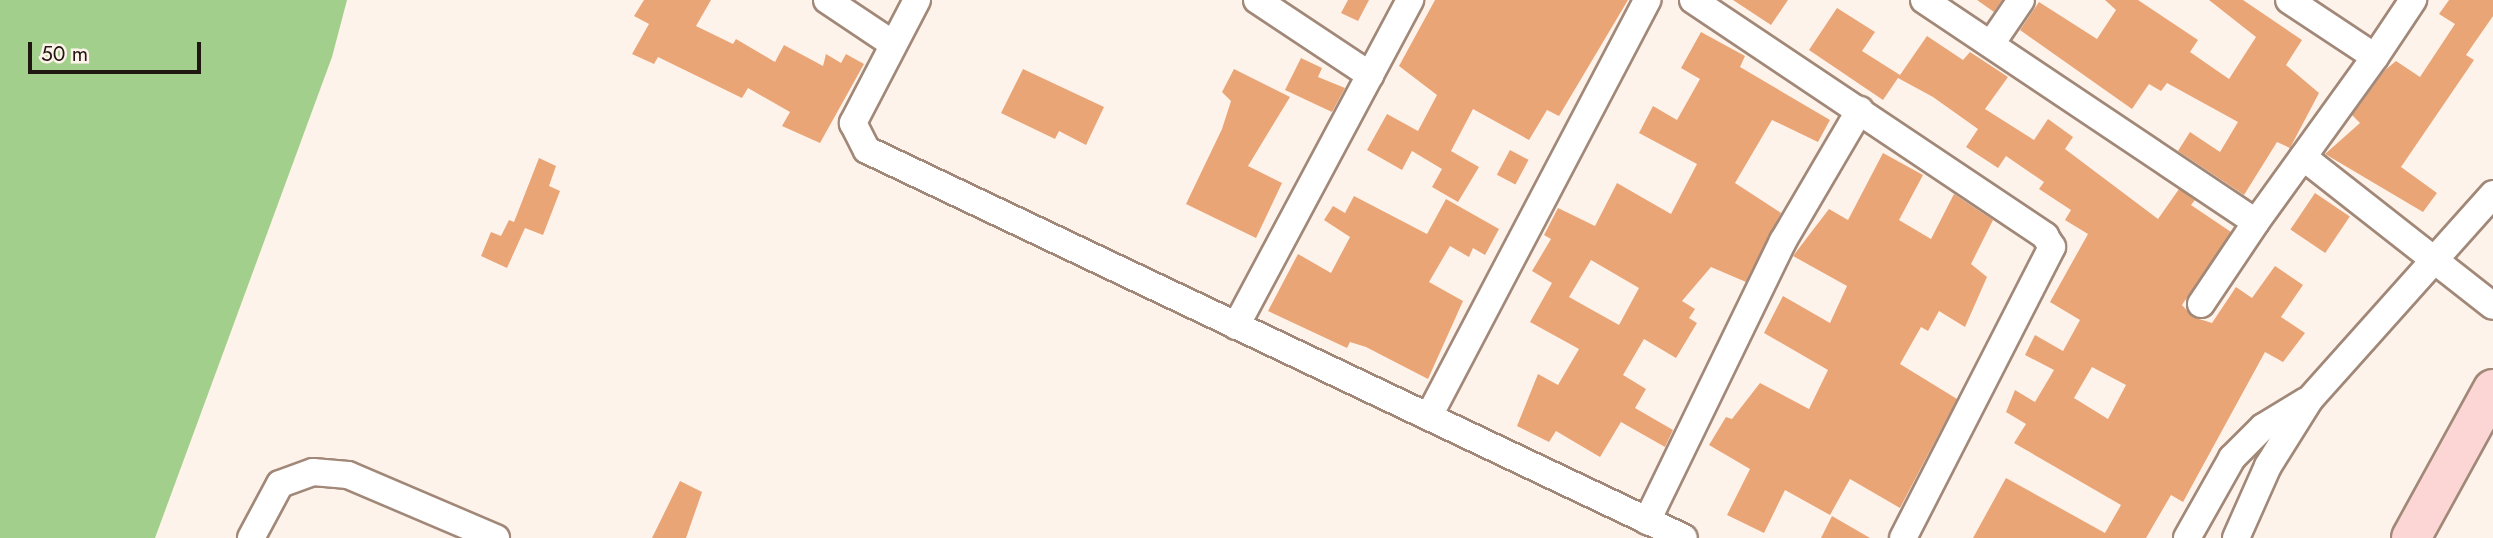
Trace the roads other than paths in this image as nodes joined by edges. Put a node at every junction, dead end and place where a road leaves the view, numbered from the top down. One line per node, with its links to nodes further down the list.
1 (827, 0): 11 (street)
2 (917, 0): 11 (street)
3 (1257, 0): 14 (street)
4 (1410, 0): 14 (street)
5 (1647, 0): 25 (street)
6 (1693, 0): 15 (street)
7 (1924, 0): 12 (street)
8 (2021, 0): 12 (street)
9 (2289, 0): 13 (street)
10 (2413, 0): 13 (street)
11 (893, 44): 22 (street)
12 (1991, 44): 18 (street)
13 (2375, 57): 16 (street)
14 (1370, 75): 22 (street)
15 (1860, 110): 26 (street); 30 (street)
16 (2303, 157): 18 (street); 19 (street)
17 (2493, 194): 19 (street)
18 (2256, 222): 20 (street)
19 (2433, 265): 21 (street); 24 (street)
20 (2201, 304)
21 (2493, 306)
22 (1236, 326): 25 (street)
23 (2493, 389): 33 (main road)
24 (2311, 399): 31 (street); 32 (street)
25 (1429, 416): 26 (street)
26 (1647, 521): 29 (street)
27 (251, 538): 28 (street)
28 (496, 538)
29 (1684, 538)
30 (1903, 538)
31 (2187, 538)
32 (2236, 538)
33 (2411, 538)

